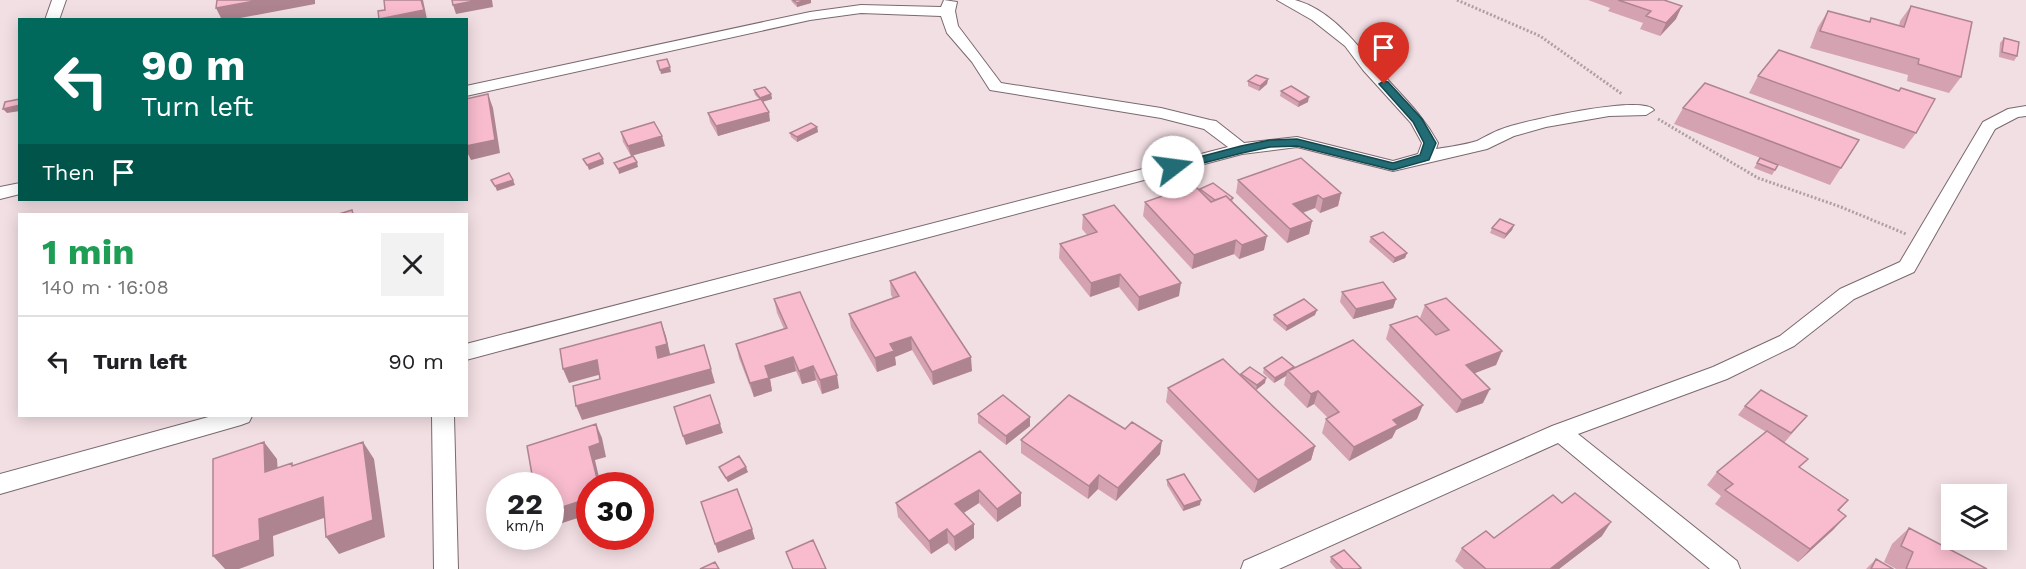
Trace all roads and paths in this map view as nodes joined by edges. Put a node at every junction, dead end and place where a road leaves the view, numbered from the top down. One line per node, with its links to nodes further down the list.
1 (59, 0): 5 (street)
2 (1284, 0): 10 (street)
3 (1457, 0): 7 (path)
4 (949, 6): 6 (street); 9 (street)
5 (53, 18)
6 (468, 91)
7 (1646, 110): 10 (street); 13 (path)
8 (2026, 111): 13 (street)
9 (1241, 150): 10 (street); 14 (street)
10 (1425, 157)
11 (18, 188): 12 (street)
12 (0, 193)
13 (1922, 240): 17 (street)
14 (468, 351)
15 (237, 417): 18 (street)
16 (443, 417): 19 (street)
17 (1560, 432): 20 (street); 21 (street)
18 (0, 484)
19 (446, 569)
20 (1253, 569)
21 (1728, 569)

